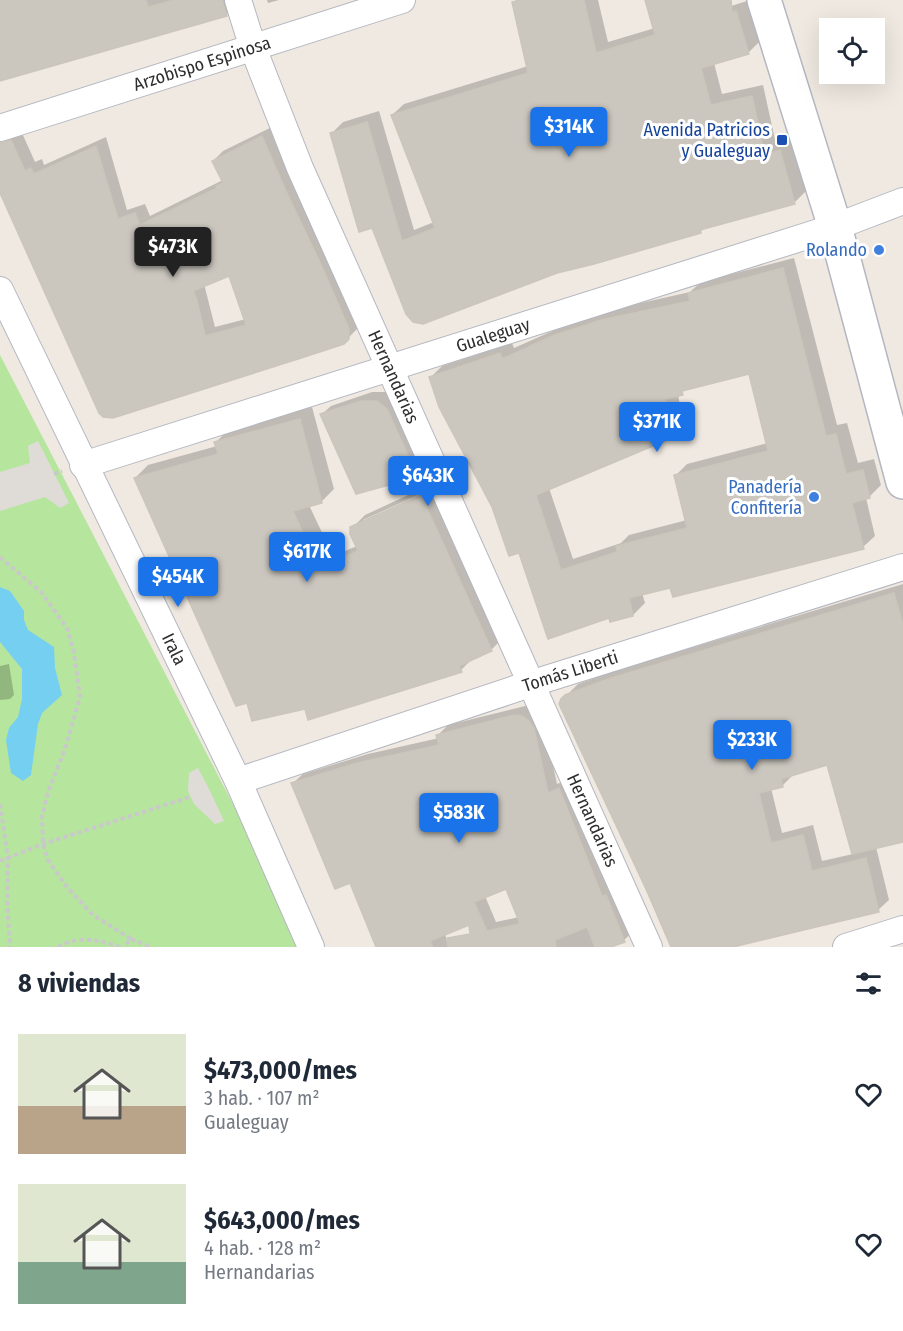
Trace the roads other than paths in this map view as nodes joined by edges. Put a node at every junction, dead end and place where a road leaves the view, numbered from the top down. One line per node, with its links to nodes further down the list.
1 (238, 0): 4 (street, Hernandarias)
2 (402, 0): 4 (street, Arzobispo Espinosa)
3 (764, 0): 7 (main road)
4 (253, 48): 5 (street, Arzobispo Espinosa); 9 (street, Hernandarias)
5 (0, 128)
6 (903, 201): 7 (street, Gualeguay)
7 (835, 227): 9 (street, Gualeguay); 11 (main road)
8 (0, 290): 10 (street, Irala)
9 (389, 367): 10 (street, Gualeguay); 13 (street, Hernandarias)
10 (83, 465): 14 (street, Irala)
11 (903, 482)
12 (903, 567): 13 (street, Tomás Liberti)
13 (530, 684): 14 (street, Tomás Liberti); 17 (street, Hernandarias)
14 (238, 781): 16 (street, Irala)
15 (903, 929): 18 (street)
16 (311, 947)
17 (649, 947)
18 (846, 947)

